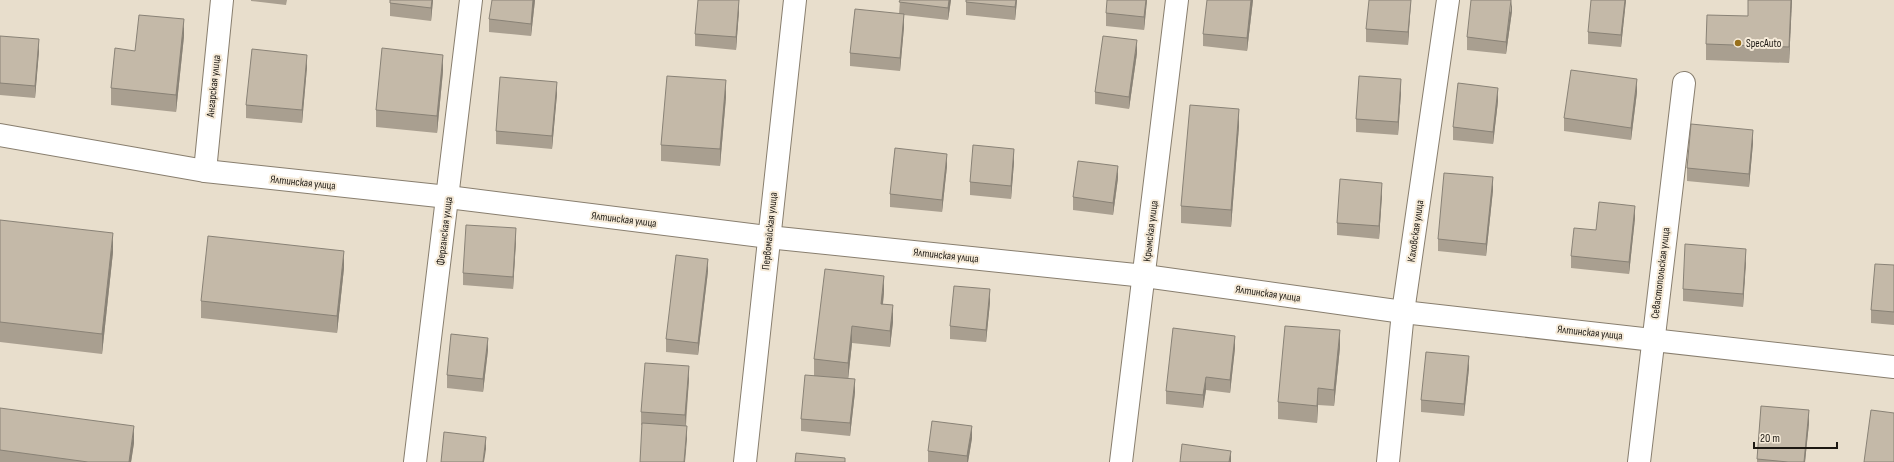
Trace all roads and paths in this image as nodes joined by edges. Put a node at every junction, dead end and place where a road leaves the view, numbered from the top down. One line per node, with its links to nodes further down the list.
1 (222, 0): 8 (street, Ангарская улица)
2 (471, 0): 9 (street, Ферганская улица)
3 (795, 0): 10 (street, Первомайская улица)
4 (1177, 0): 11 (street, Крымская улица)
5 (1448, 0): 12 (street, Каховская улица)
6 (1684, 84): 13 (street, Севастопольская улица)
7 (0, 135): 8 (street, Ялтинская улица)
8 (205, 171): 9 (street, Ялтинская улица)
9 (448, 197): 10 (street, Ялтинская улица); 15 (street, Ферганская улица)
10 (768, 236): 11 (street, Ялтинская улица); 16 (street, Первомайская улица)
11 (1145, 276): 12 (street, Ялтинская улица); 17 (street, Крымская улица)
12 (1403, 312): 13 (street, Ялтинская улица); 18 (street, Каховская улица)
13 (1652, 338): 14 (street, Ялтинская улица); 19 (street, Севастопольская улица)
14 (1894, 367)
15 (415, 462)
16 (745, 462)
17 (1121, 462)
18 (1388, 462)
19 (1639, 462)

